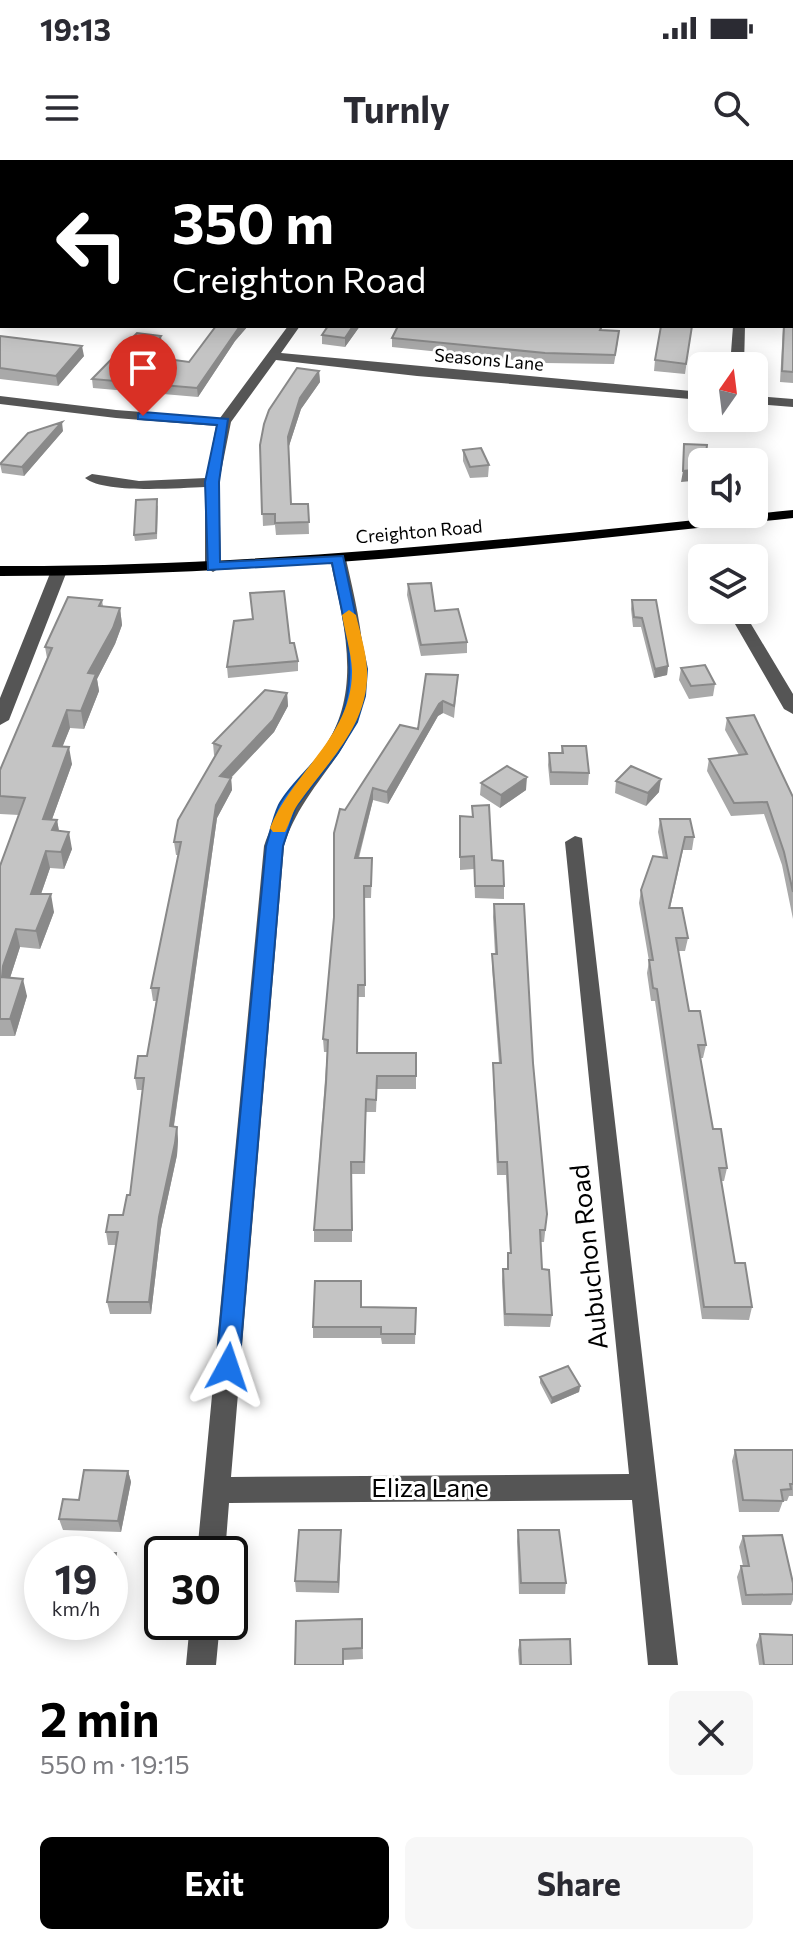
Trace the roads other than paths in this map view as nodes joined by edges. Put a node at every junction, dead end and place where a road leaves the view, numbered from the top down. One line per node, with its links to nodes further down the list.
1 (293, 328): 4 (street)
2 (739, 328): 3 (street)
3 (738, 352)
4 (273, 356): 5 (street, Seasons Lane); 9 (street)
5 (688, 395)
6 (0, 400): 9 (street)
7 (768, 401): 8 (street)
8 (793, 403)
9 (224, 422): 11 (street)
10 (92, 478): 11 (street)
11 (212, 482): 14 (street)
12 (793, 514): 13 (main road, Creighton Road)
13 (338, 559): 14 (main road, Creighton Road); 22 (street)
14 (213, 567): 16 (main road, Creighton Road)
15 (0, 571): 16 (main road, Creighton Road)
16 (59, 571): 19 (street)
17 (743, 624): 18 (street)
18 (793, 709)
19 (0, 720)
20 (575, 842): 21 (street, Aubuchon Road)
21 (644, 1487): 22 (street, Eliza Lane); 26 (street, Aubuchon Road)
22 (217, 1490): 23 (street)
23 (213, 1536)
24 (203, 1640): 25 (street)
25 (201, 1665)
26 (663, 1665)

